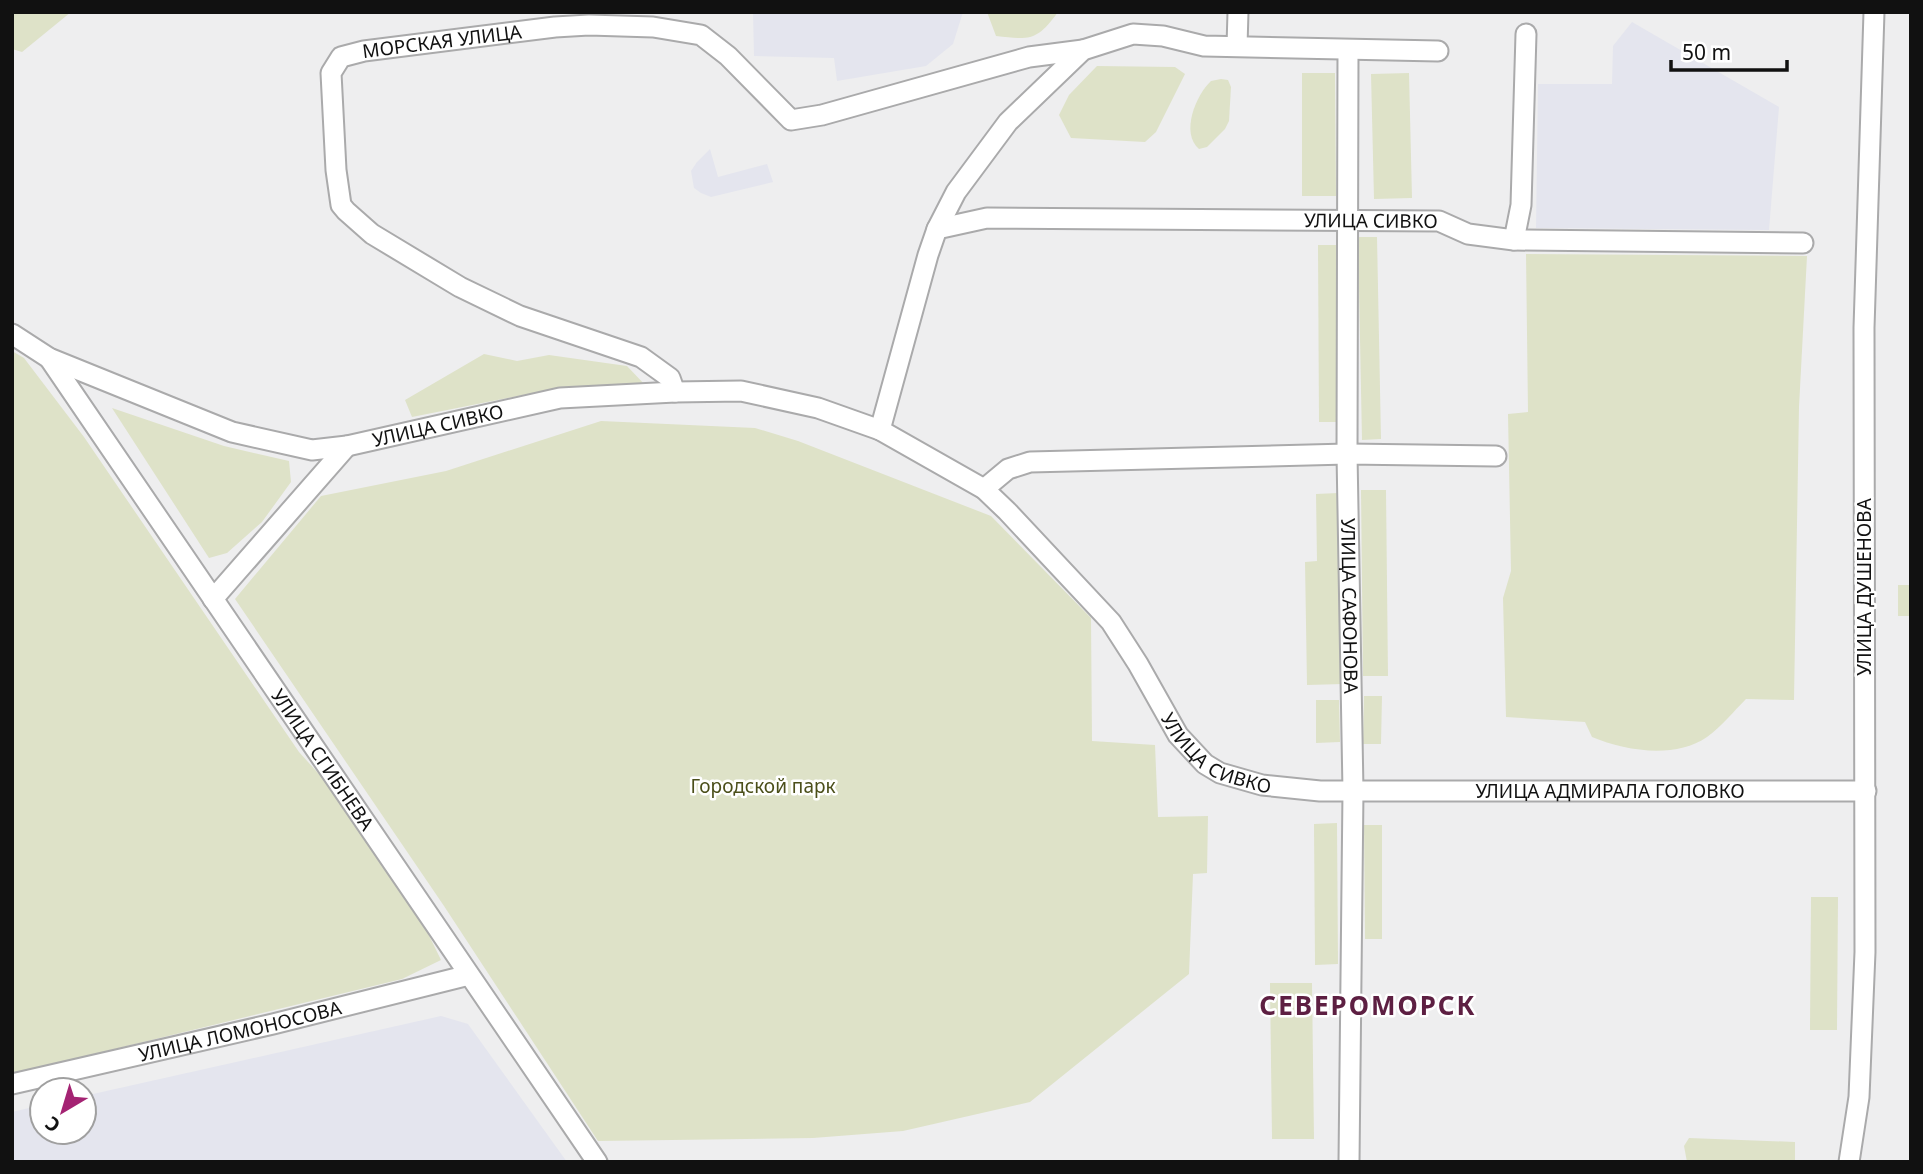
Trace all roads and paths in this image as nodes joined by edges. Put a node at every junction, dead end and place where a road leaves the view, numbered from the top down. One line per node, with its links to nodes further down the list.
1 (1238, 12): 4 (street)
2 (1874, 12): 22 (street, УЛИЦА ДУШЕНОВА)
3 (1526, 34): 10 (street)
4 (1237, 46): 5 (street); 6 (street)
5 (1083, 50): 9 (street); 14 (street, МОРСКАЯ УЛИЦА)
6 (1349, 50): 7 (street); 8 (street, УЛИЦА САФОНОВА)
7 (1438, 51)
8 (1348, 220): 9 (street, УЛИЦА СИВКО); 10 (street, УЛИЦА СИВКО); 17 (street, УЛИЦА САФОНОВА)
9 (937, 229): 15 (street)
10 (1514, 240): 11 (street, УЛИЦА СИВКО)
11 (1803, 243)
12 (12, 334): 13 (street, УЛИЦА СИВКО)
13 (49, 358): 16 (street, УЛИЦА СИВКО); 20 (street, УЛИЦА СГИБНЕВА)
14 (675, 392): 15 (street, УЛИЦА СИВКО); 16 (street, УЛИЦА СИВКО)
15 (880, 430): 19 (street, УЛИЦА СИВКО)
16 (346, 446): 20 (street)
17 (1347, 454): 18 (street); 19 (street); 21 (street, УЛИЦА САФОНОВА)
18 (1496, 456)
19 (984, 489): 21 (street, УЛИЦА СИВКО)
20 (213, 599): 23 (street, УЛИЦА СГИБНЕВА)
21 (1353, 791): 22 (street, УЛИЦА АДМИРАЛА ГОЛОВКО); 26 (street, УЛИЦА САФОНОВА)
22 (1866, 791): 27 (street, УЛИЦА ДУШЕНОВА)
23 (469, 975): 24 (street, УЛИЦА ЛОМОНОСОВА); 25 (street, УЛИЦА СГИБНЕВА)
24 (12, 1084)
25 (597, 1162)
26 (1349, 1162)
27 (1849, 1162)

